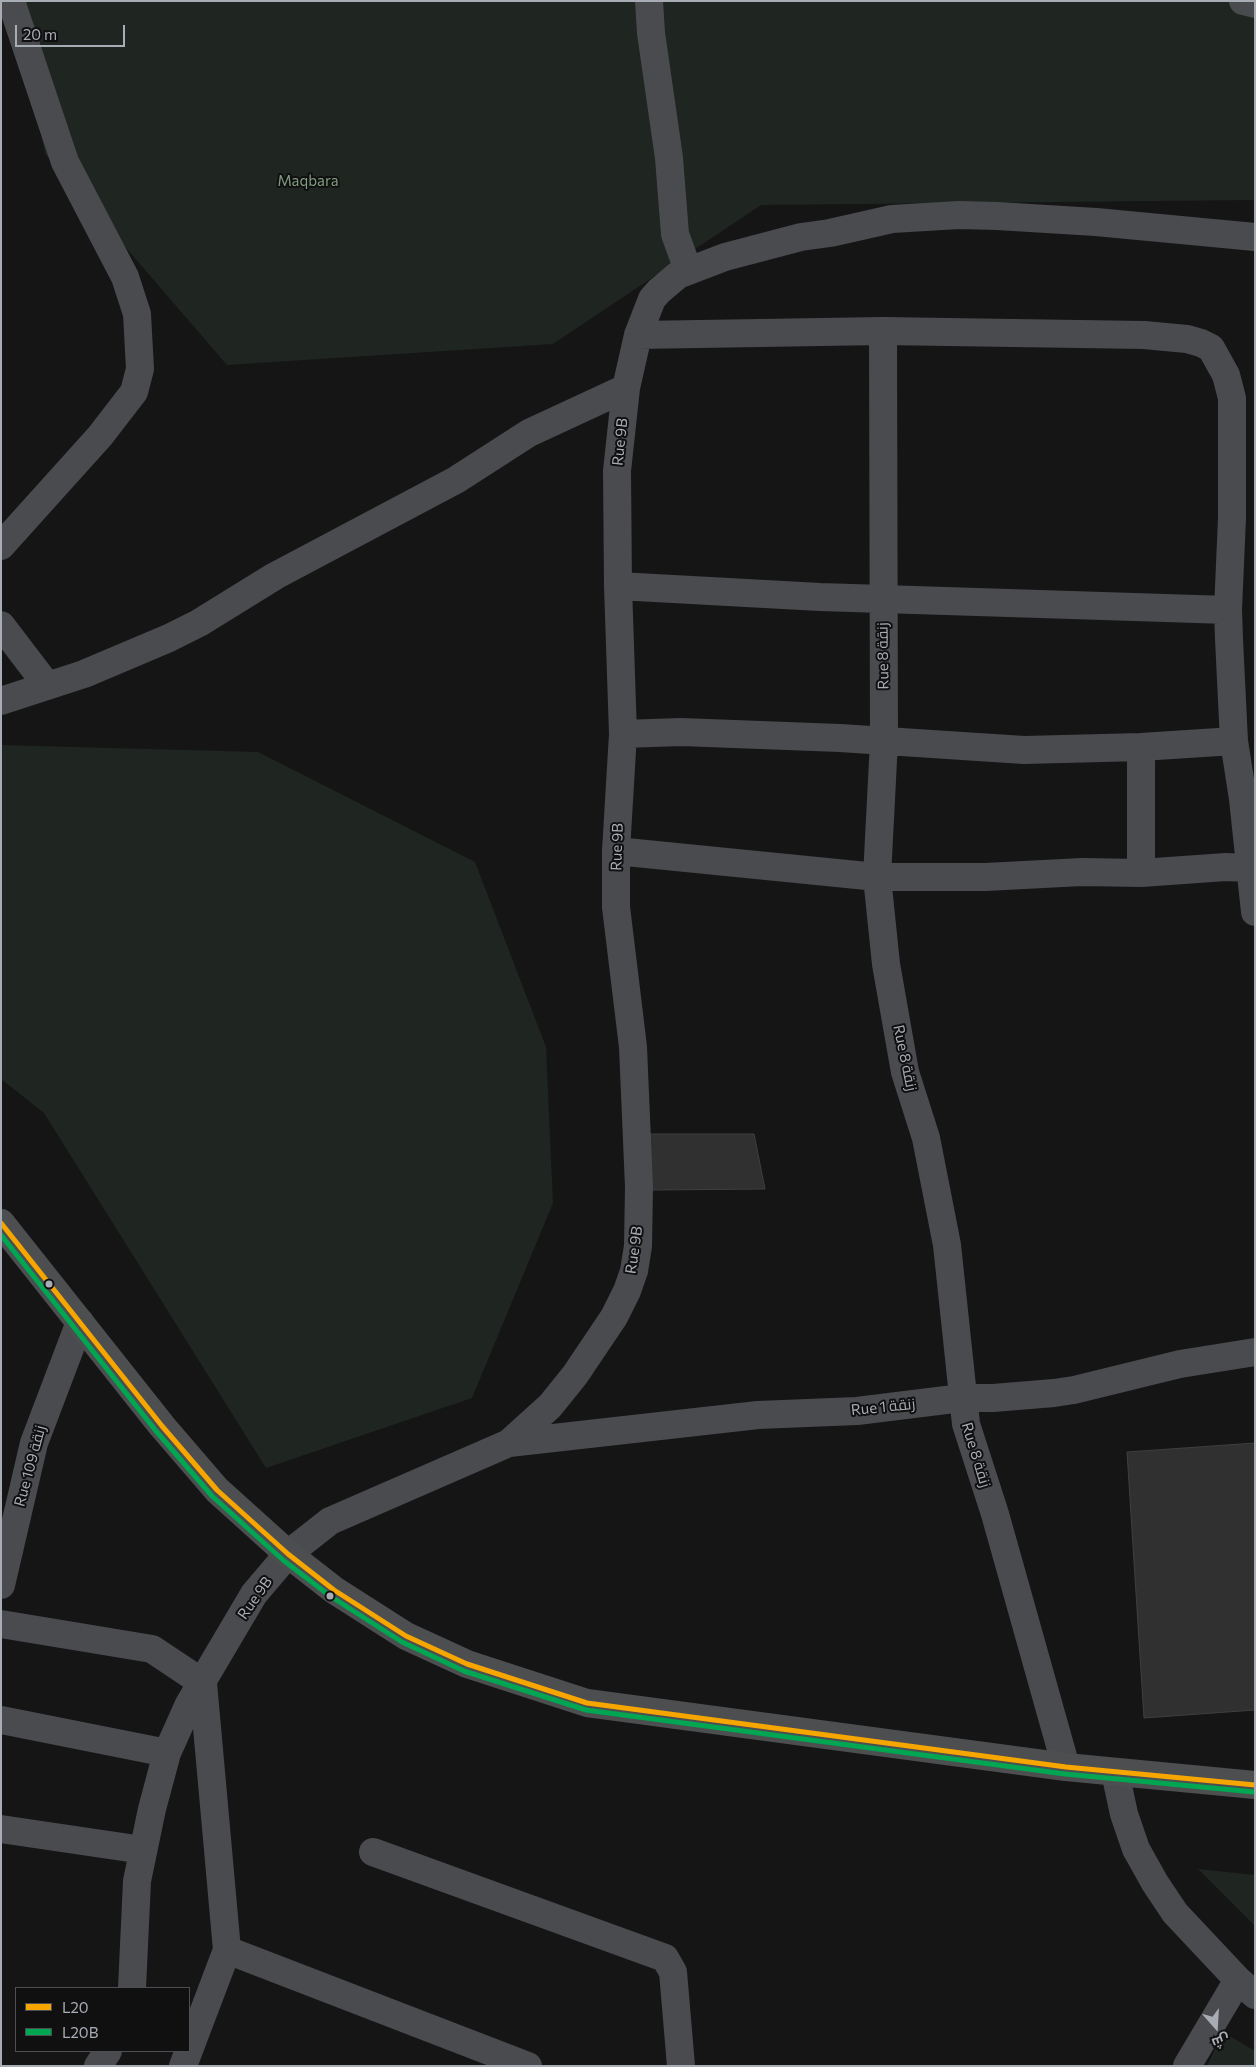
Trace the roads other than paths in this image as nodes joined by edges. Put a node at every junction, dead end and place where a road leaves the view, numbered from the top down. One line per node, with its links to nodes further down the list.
1 (11, 1): 10 (street)
2 (649, 1): 6 (street)
3 (1243, 1): 4 (street)
4 (1255, 4)
5 (1255, 237): 6 (street)
6 (688, 270): 8 (street, Rue 9B)
7 (883, 332): 8 (street); 12 (street, Rue 8 زنقة); 13 (street)
8 (638, 335): 9 (street, Rue 9B)
9 (626, 388): 11 (street, Rue 9B); 15 (street)
10 (1, 546)
11 (618, 586): 12 (street); 17 (street, Rue 9B)
12 (882, 598): 13 (street); 18 (street, Rue 8 زنقة)
13 (1228, 610): 19 (street)
14 (1, 625): 15 (street)
15 (46, 684): 16 (street)
16 (1, 701)
17 (623, 734): 18 (street); 21 (street, Rue 9B)
18 (884, 741): 20 (street); 24 (street, Rue 8 زنقة)
19 (1234, 741): 20 (street); 22 (street)
20 (1141, 747): 23 (street)
21 (616, 851): 24 (street); 30 (street, Rue 9B)
22 (1249, 868): 23 (street); 25 (street)
23 (1141, 874): 24 (street)
24 (878, 877): 29 (street, Rue 8 زنقة)
25 (1255, 912)
26 (1, 1224): 27 (main road)
27 (80, 1322): 31 (main road); 32 (street, Rue 109 زنقة)
28 (1255, 1352): 29 (street, Rue 1 زنقة)
29 (962, 1398): 30 (street, Rue 1 زنقة); 37 (street, Rue 8 زنقة)
30 (508, 1444): 31 (street, Rue 9B)
31 (288, 1554): 34 (street, Rue 9B); 37 (main road)
32 (1, 1586)
33 (1, 1624): 34 (street)
34 (203, 1683): 36 (street, Rue 9B); 43 (street)
35 (1, 1720): 36 (street)
36 (167, 1753): 41 (street, Rue 9B)
37 (1066, 1767): 38 (main road)
38 (1115, 1772): 39 (main road); 45 (street)
39 (1255, 1785)
40 (1, 1829): 41 (street)
41 (142, 1850): 44 (street, Rue 9B)
42 (373, 1852): 52 (street)
43 (227, 1950): 46 (street); 51 (street)
44 (132, 1987)
45 (1246, 1988): 53 (street)
46 (190, 2048)
47 (107, 2052): 49 (street)
48 (188, 2052): 50 (street)
49 (98, 2066)
50 (183, 2066)
51 (528, 2066)
52 (680, 2066)
53 (1187, 2066)

